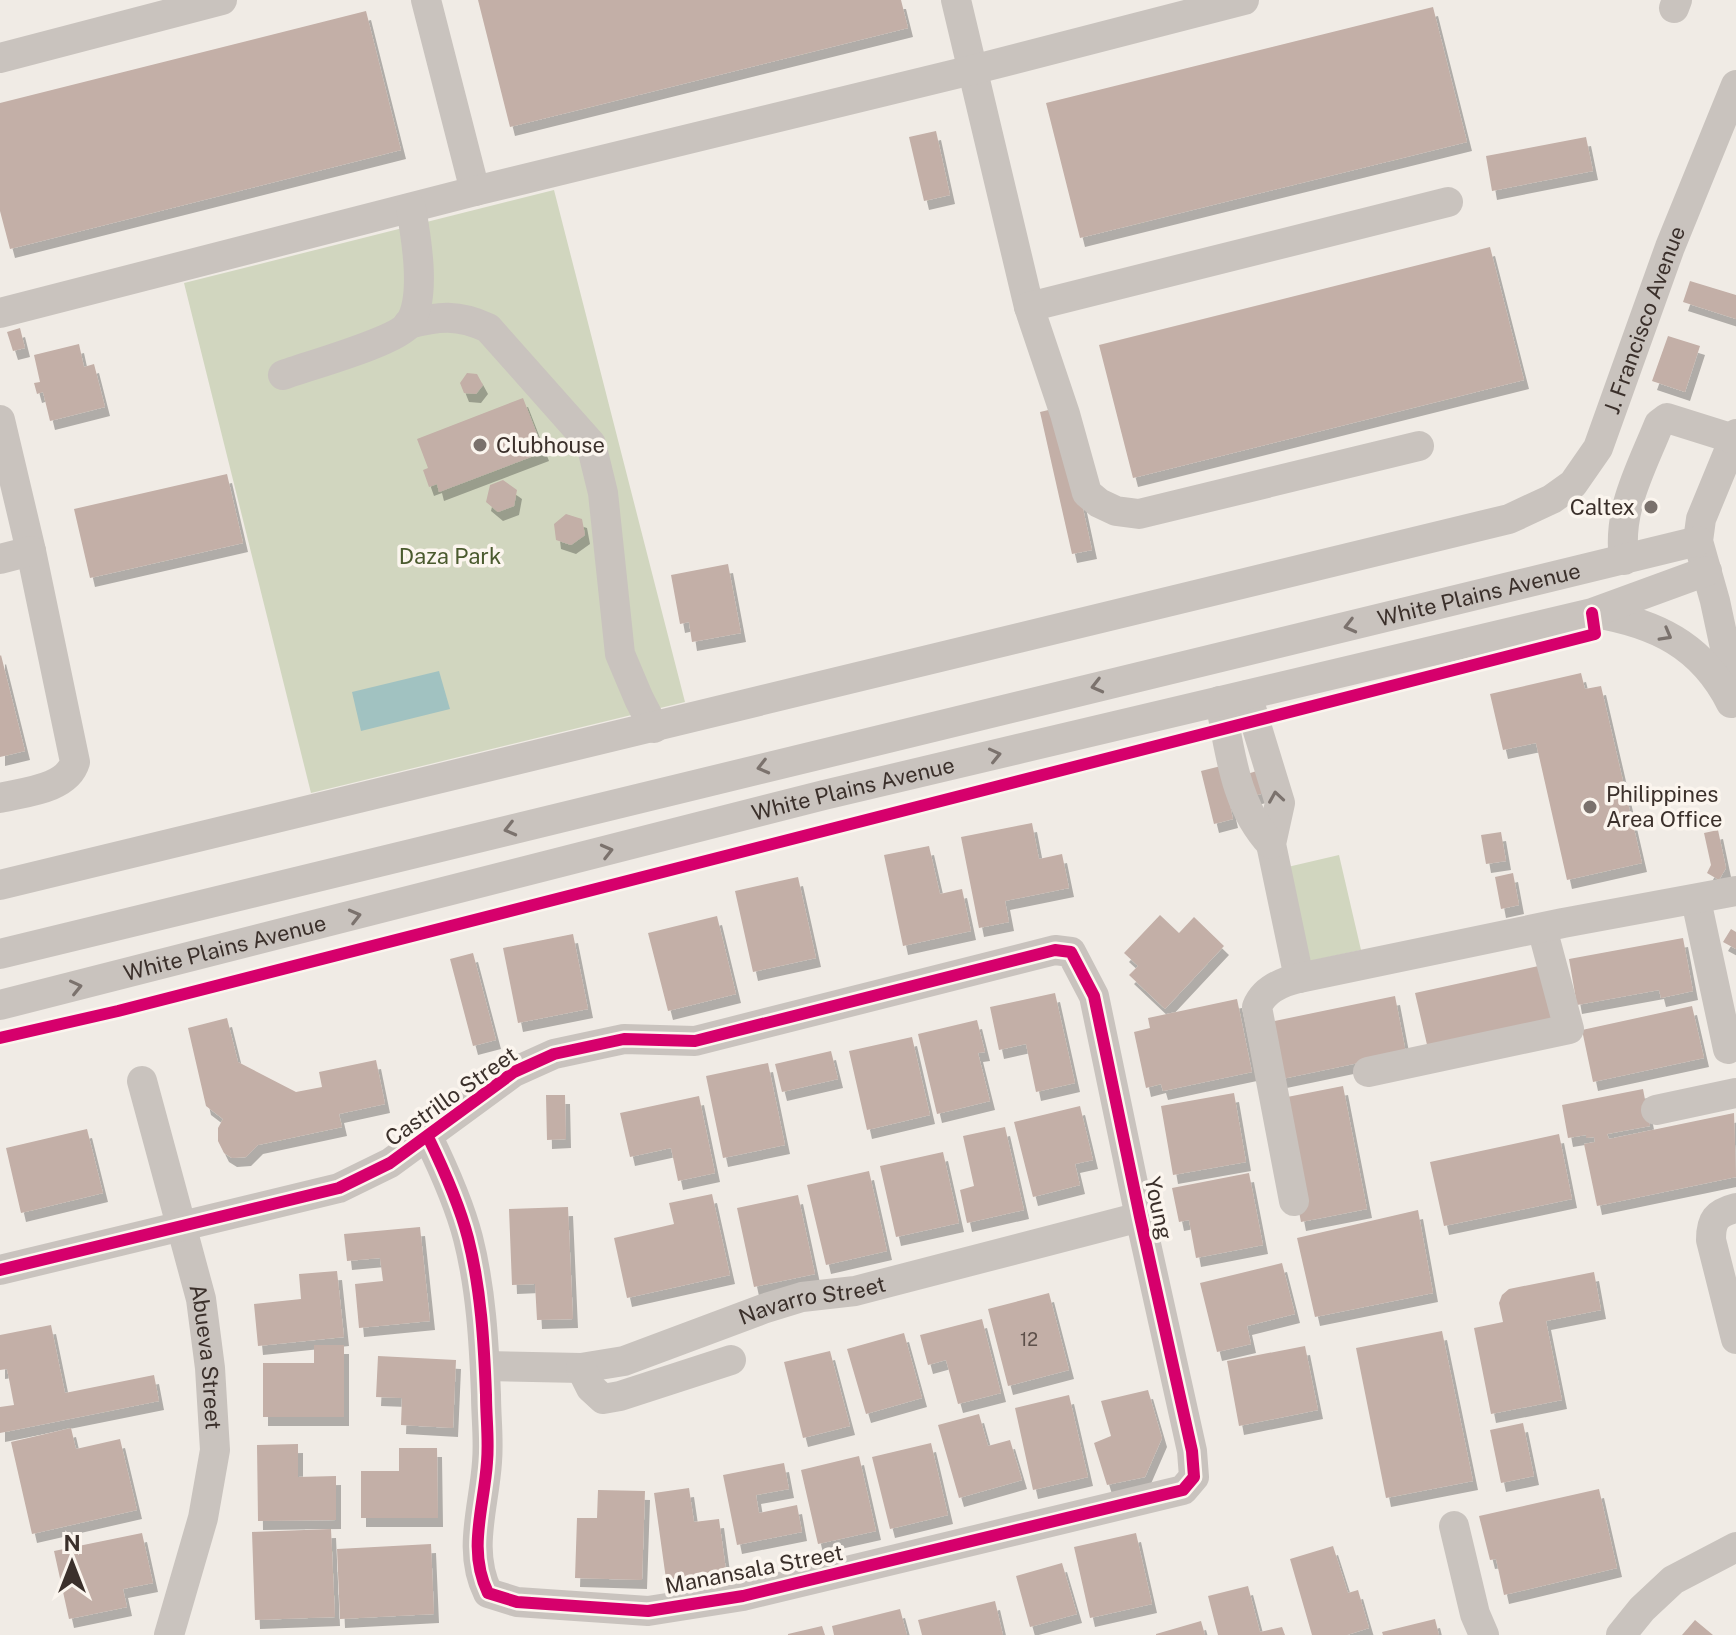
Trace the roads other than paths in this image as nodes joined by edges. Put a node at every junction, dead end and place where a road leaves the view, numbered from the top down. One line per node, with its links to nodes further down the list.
1 (222, 0): 5 (street)
2 (426, 0): 8 (street)
3 (956, 0): 6 (street)
4 (1244, 0): 6 (street)
5 (0, 58)
6 (972, 70): 8 (street); 11 (street)
7 (1736, 85): 27 (street, J. Francisco Avenue)
8 (475, 191): 10 (street)
9 (1448, 202): 11 (street)
10 (411, 208): 12 (street); 13 (street)
11 (1029, 307): 17 (street)
12 (0, 313)
13 (408, 324): 14 (street); 27 (street)
14 (283, 375)
15 (0, 420): 19 (street)
16 (1735, 436): 18 (street); 21 (street)
17 (1419, 446)
18 (1698, 541): 21 (street, White Plains Avenue); 22 (street)
19 (31, 551): 20 (street); 30 (street)
20 (0, 559)
21 (1624, 560): 28 (street, White Plains Avenue, one-way to 28)
22 (1707, 571): 23 (street, White Plains Avenue); 25 (street)
23 (1592, 613): 24 (street, White Plains Avenue); 26 (street, one-way to 26)
24 (1233, 698): 29 (street, White Plains Avenue, one-way to 24); 37 (street)
25 (1736, 699)
26 (1736, 714)
27 (654, 728): 31 (street, J. Francisco Avenue)
28 (814, 754): 29 (street); 36 (street, White Plains Avenue, one-way to 36)
29 (824, 795): 38 (street, White Plains Avenue, one-way to 29)
30 (0, 798)
31 (0, 885)
32 (1736, 891): 33 (street)
33 (1696, 900): 34 (street); 39 (street)
34 (1542, 928): 37 (street); 40 (street)
35 (1071, 952): 44 (street, Castrillo Street); 47 (street, Young)
36 (0, 954)
37 (1299, 978): 45 (street)
38 (0, 1005)
39 (1728, 1049)
40 (1368, 1072)
41 (142, 1081): 48 (street, Abueva Street)
42 (1736, 1093): 43 (street)
43 (1656, 1110)
44 (428, 1137): 48 (street, Castrillo Street); 52 (street, Manansala Street)
45 (1294, 1201)
46 (1736, 1208): 50 (street)
47 (1140, 1217): 53 (street, Navarro Street); 54 (street, Young)
48 (181, 1226): 49 (street, Castrillo Street); 58 (street, Abueva Street)
49 (0, 1270)
50 (1736, 1339)
51 (731, 1360): 53 (street)
52 (485, 1366): 53 (street, Navarro Street); 54 (street, Manansala Street)
53 (581, 1368)
54 (1194, 1477)
55 (1454, 1526): 57 (street)
56 (1736, 1547): 59 (street)
57 (1480, 1625)
58 (169, 1635)
59 (1621, 1635)

